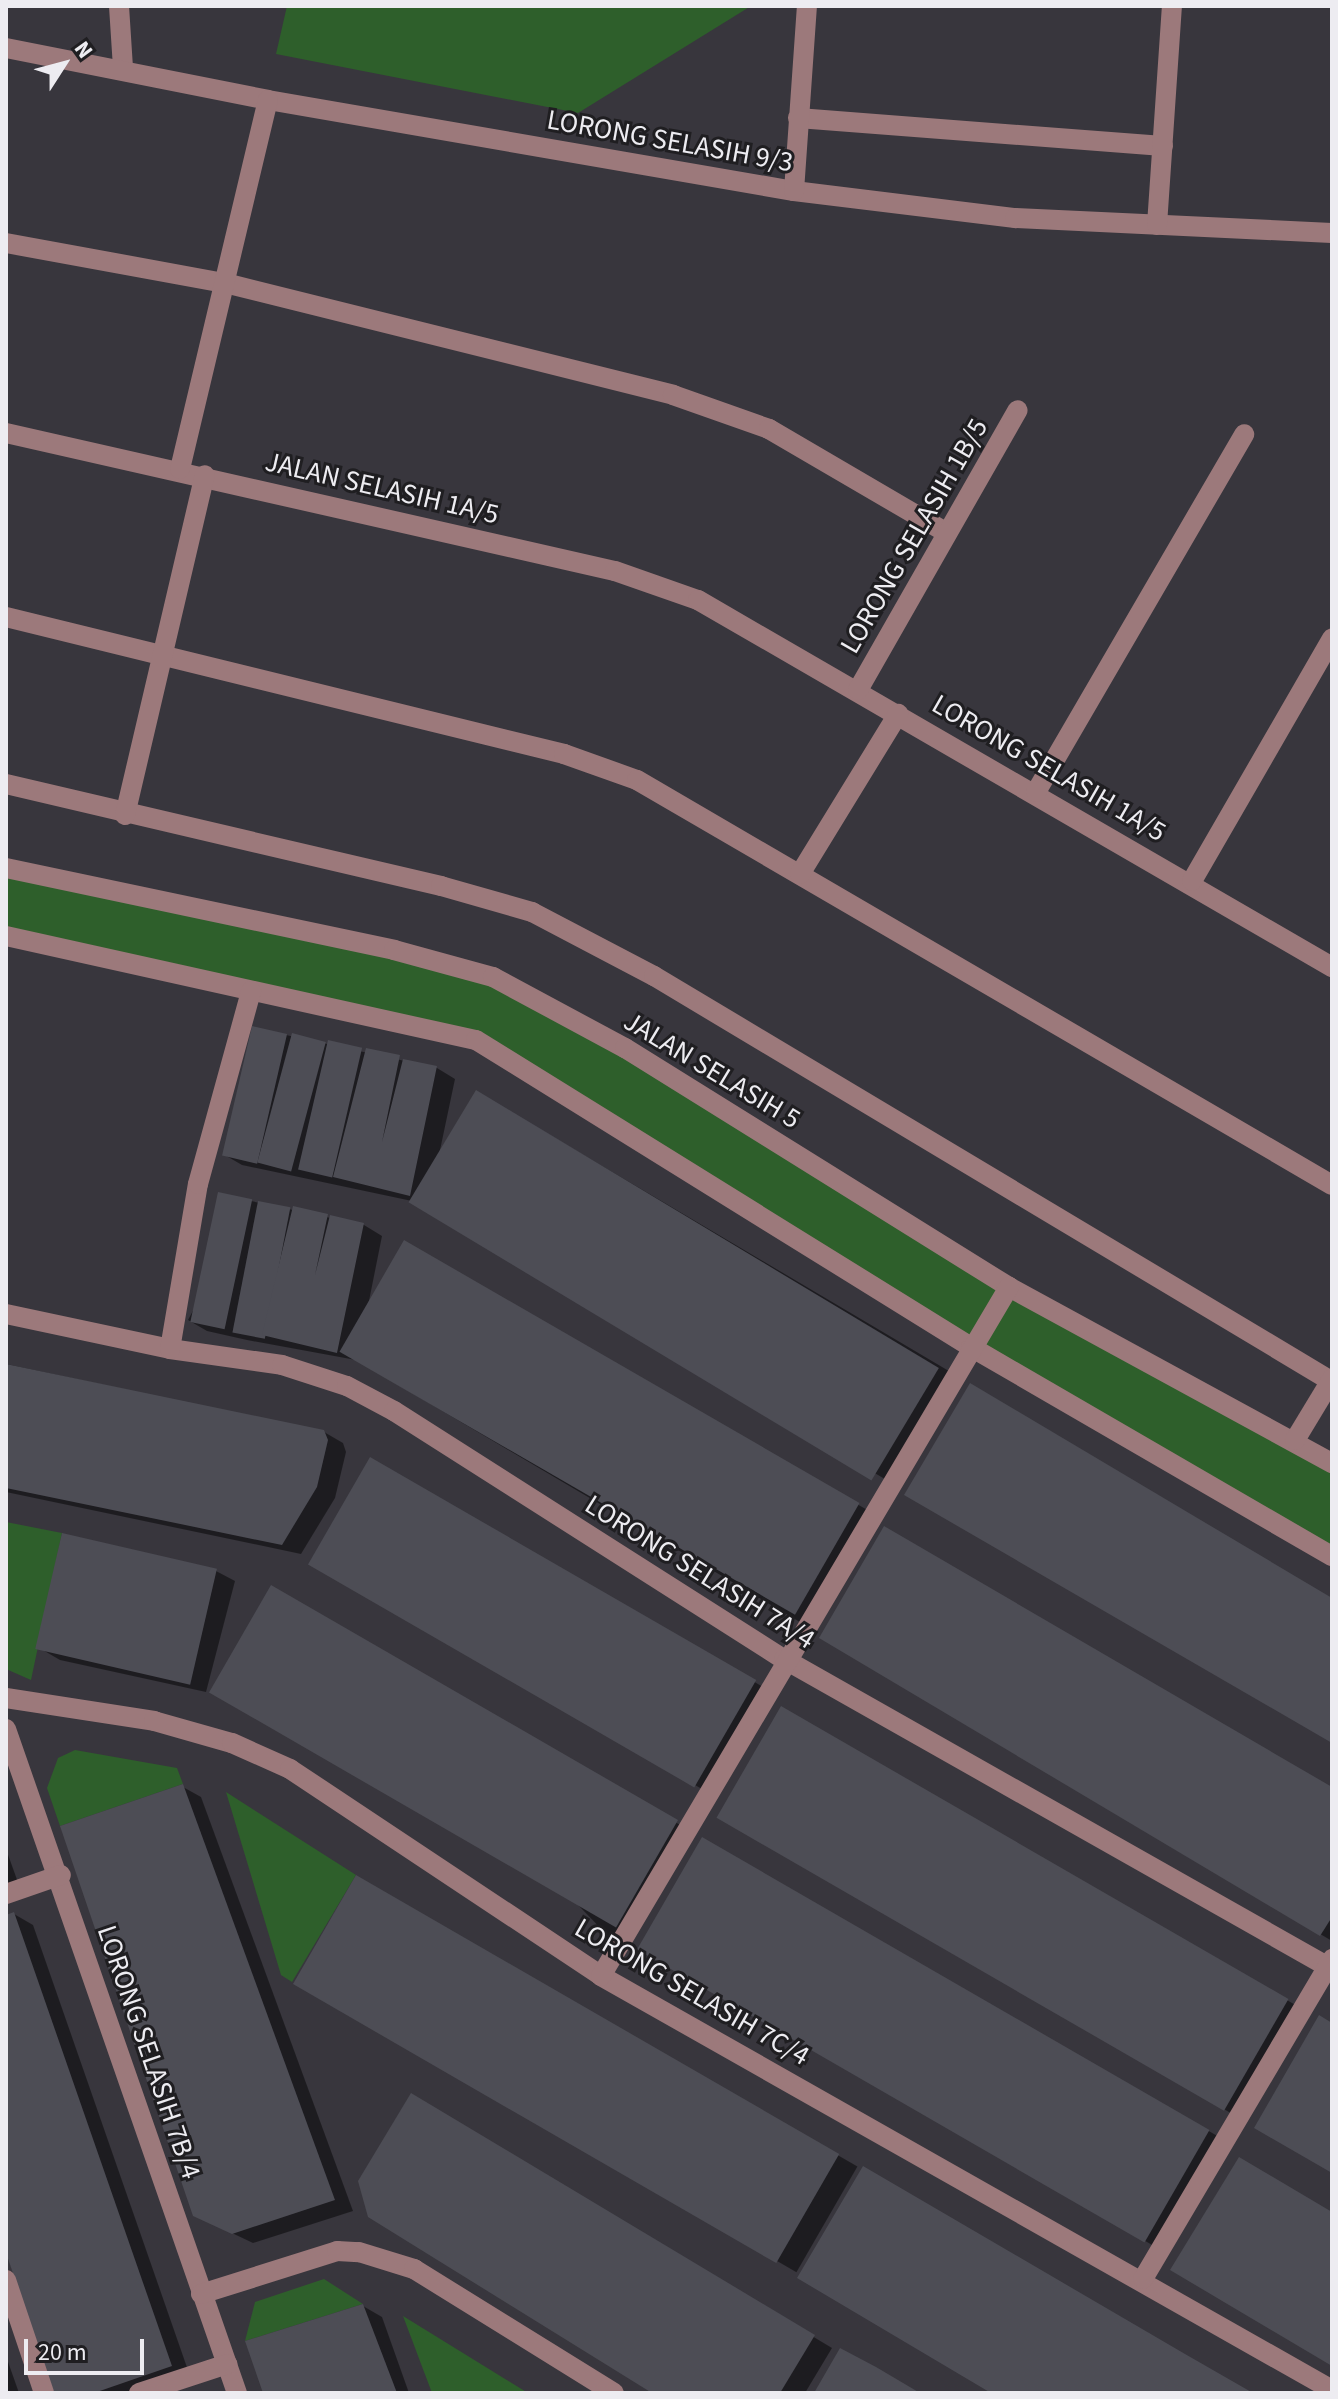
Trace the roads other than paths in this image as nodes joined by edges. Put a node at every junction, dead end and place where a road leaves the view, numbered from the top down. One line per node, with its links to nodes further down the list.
1 (119, 6): 5 (street)
2 (807, 6): 7 (street)
3 (1172, 6): 8 (street)
4 (6, 48): 5 (street, LORONG SELASIH 9/3)
5 (123, 68): 6 (street, LORONG SELASIH 9/3)
6 (268, 100): 9 (street, LORONG SELASIH 9/3); 13 (street)
7 (798, 118): 8 (street); 9 (street)
8 (1163, 146): 10 (street)
9 (794, 191): 10 (street, LORONG SELASIH 9/3)
10 (1157, 225): 11 (street, LORONG SELASIH 9/3)
11 (1332, 233)
12 (6, 243): 13 (street)
13 (225, 283): 17 (street); 19 (street)
14 (1018, 410): 19 (street, LORONG SELASIH 1B/5)
15 (6, 433): 17 (street, JALAN SELASIH 1A/5)
16 (1244, 434): 27 (street)
17 (180, 469): 18 (street, JALAN SELASIH 1A/5)
18 (205, 475): 21 (street, JALAN SELASIH 1A/5); 23 (street)
19 (947, 533): 24 (street, LORONG SELASIH 1B/5)
20 (6, 617): 23 (street)
21 (737, 620): 24 (street, LORONG SELASIH 1A/5)
22 (1332, 639): 31 (street)
23 (164, 652): 28 (street); 30 (street)
24 (858, 690): 25 (street, LORONG SELASIH 1A/5)
25 (898, 714): 27 (street, LORONG SELASIH 1A/5); 30 (street)
26 (6, 784): 28 (street, JALAN SELASIH 5)
27 (1036, 792): 31 (street, LORONG SELASIH 1A/5)
28 (125, 815): 40 (street, JALAN SELASIH 5)
29 (6, 868): 36 (street, JALAN SELASIH 5)
30 (800, 874): 35 (street)
31 (1192, 881): 33 (street, LORONG SELASIH 1A/5)
32 (6, 936): 34 (street)
33 (1332, 967)
34 (251, 991): 38 (street); 39 (street)
35 (1332, 1185)
36 (1009, 1287): 38 (street); 41 (street, JALAN SELASIH 5)
37 (6, 1314): 39 (street, LORONG SELASIH 7A/4)
38 (971, 1347): 43 (street); 44 (street)
39 (170, 1349): 44 (street, LORONG SELASIH 7A/4)
40 (1332, 1380): 41 (street)
41 (1295, 1440): 42 (street, JALAN SELASIH 5)
42 (1332, 1463)
43 (1332, 1556)
44 (784, 1659): 49 (street, LORONG SELASIH 7A/4); 50 (street)
45 (6, 1698): 50 (street, LORONG SELASIH 7C/4)
46 (6, 1729): 47 (street, LORONG SELASIH 7B/4)
47 (61, 1875): 48 (street); 53 (street, LORONG SELASIH 7B/4)
48 (6, 1894)
49 (1330, 1965): 51 (street)
50 (601, 1976): 51 (street, LORONG SELASIH 7C/4)
51 (1143, 2279): 55 (street, LORONG SELASIH 7C/4)
52 (6, 2280): 56 (street)
53 (201, 2294): 54 (street, LORONG SELASIH 7B/4); 59 (street)
54 (227, 2364): 57 (street); 58 (street, LORONG SELASIH 7B/4)
55 (1332, 2390)
56 (44, 2393)
57 (139, 2393)
58 (237, 2393)
59 (614, 2393)

